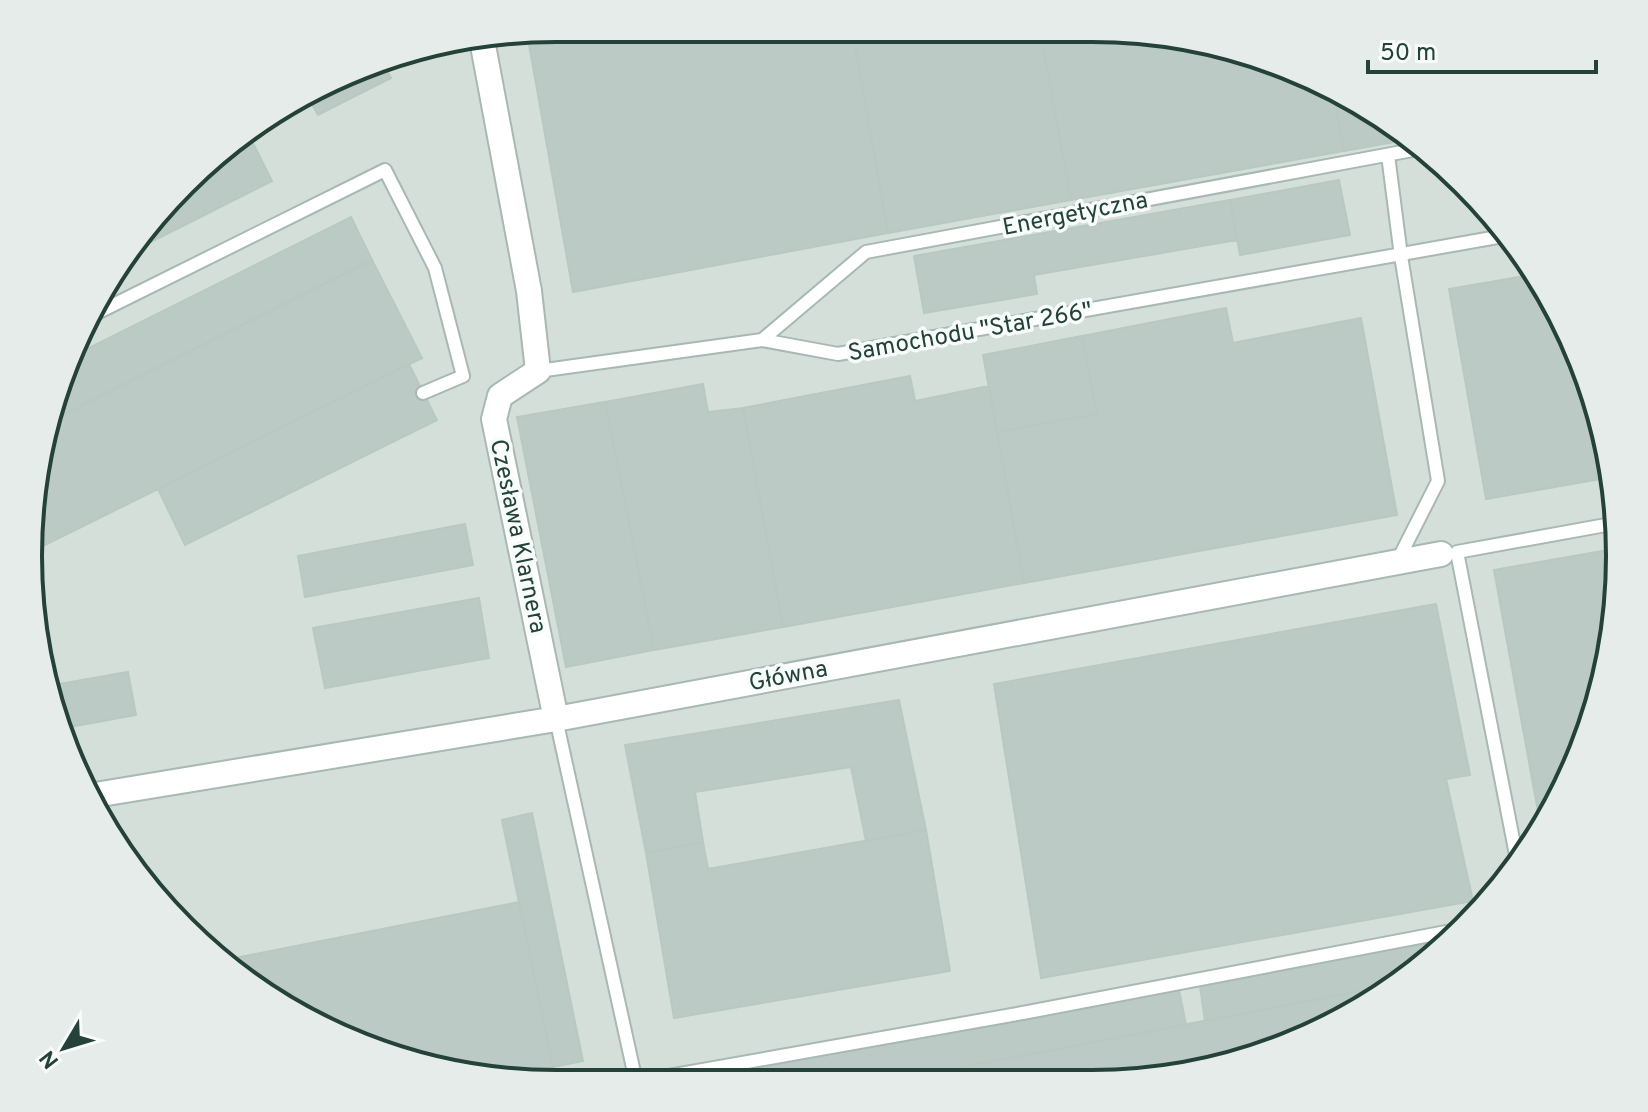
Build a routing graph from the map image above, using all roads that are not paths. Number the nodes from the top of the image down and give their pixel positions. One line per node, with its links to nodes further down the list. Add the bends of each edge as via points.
1 (483, 47): 8 (street, via 529,291)
2 (1408, 151): 3 (lane, Energetyczna)
3 (1388, 155): 5 (lane); 7 (lane, Energetyczna, via 866,252)
4 (1495, 238): 5 (lane, Samochodu "Star 266")
5 (1401, 256): 7 (lane, Samochodu "Star 266", via 838,354); 12 (lane, via 1438,481)
6 (106, 309): 9 (lane, via 385,170 435,268 463,376)
7 (762, 340): 8 (lane, Samochodu "Star 266")
8 (538, 371): 13 (street, Czesława Klarnera, via 500,396 494,419)
9 (423, 393)
10 (1605, 525): 11 (lane)
11 (1449, 553): 12 (street, Główna); 15 (lane)
12 (1398, 560): 13 (street, Główna)
13 (556, 719): 14 (street, Główna); 17 (lane, Czesława Klarnera)
14 (101, 794)
15 (1514, 849)
16 (1440, 933): 18 (lane)
17 (634, 1070)
18 (702, 1070)

